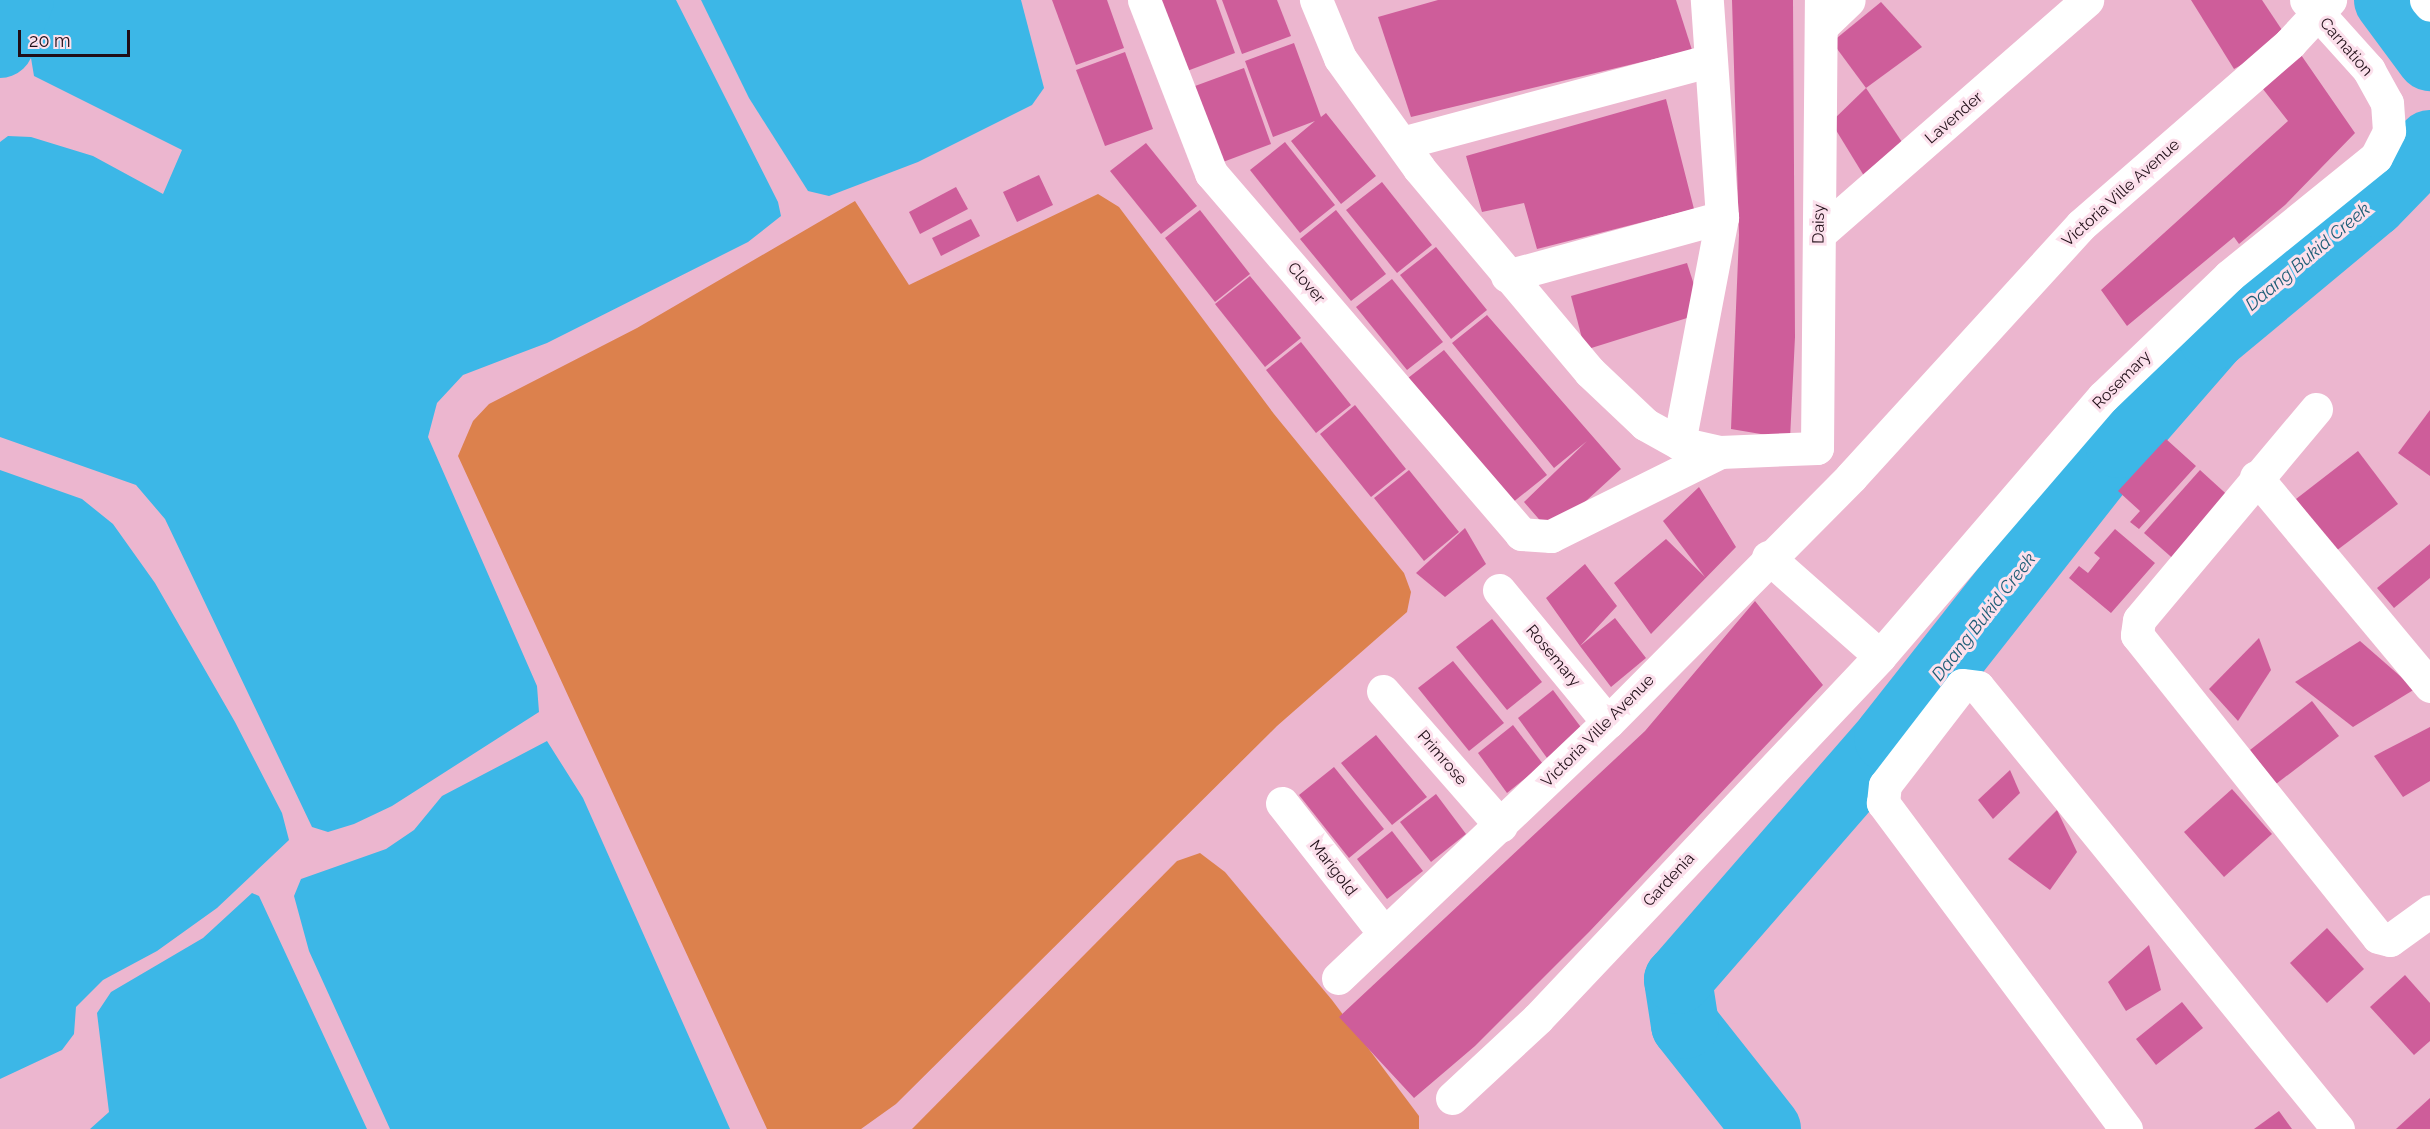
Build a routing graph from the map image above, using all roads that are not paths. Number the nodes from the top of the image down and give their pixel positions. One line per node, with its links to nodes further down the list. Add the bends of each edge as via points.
1 (1144, 0): 19 (street, Clover, via 1211,173 1521,534 1551,536)
2 (1707, 0): 10 (street)
3 (1849, 0): 9 (street)
4 (2087, 0): 14 (street, Lavender)
5 (2426, 0): 8 (street)
6 (1318, 1): 12 (street, via 1340,58)
7 (2320, 4): 11 (street, Carnation, via 2369,70 2387,103); 20 (street, Victoria Ville Avenue, via 2081,225)
8 (2430, 5)
9 (1821, 13): 14 (street, Daisy)
10 (1707, 61): 12 (street); 13 (street)
11 (2389, 131): 24 (street, Rosemary, via 2376,157 2229,276 2103,397)
12 (1402, 143): 15 (street)
13 (1722, 217): 15 (street); 17 (street)
14 (1819, 234): 18 (street, Daisy)
15 (1507, 276): 17 (street, via 1590,372 1645,424)
16 (2316, 409): 21 (street)
17 (1679, 443): 19 (street)
18 (1817, 448): 19 (street); 20 (street)
19 (1720, 452)
20 (1851, 477): 22 (street, Victoria Ville Avenue)
21 (2256, 477): 25 (street); 30 (street, via 2139,621 2137,635 2378,937 2390,940)
22 (1768, 557): 24 (street); 27 (street, Victoria Ville Avenue)
23 (1498, 590): 27 (street, Rosemary)
24 (1880, 656): 33 (street, Gardenia, via 1538,1018)
25 (2430, 686)
26 (1383, 691): 29 (street, Primrose)
27 (1608, 722): 29 (street, Victoria Ville Avenue)
28 (1282, 803): 31 (street, Marigold)
29 (1501, 826): 31 (street, Victoria Ville Avenue)
30 (2430, 911)
31 (1384, 933): 32 (street, Victoria Ville Avenue)
32 (1338, 978)
33 (1452, 1098)
34 (2126, 1129): 35 (street, via 1883,803 1885,785 1962,685 1978,687)
35 (2338, 1129)

